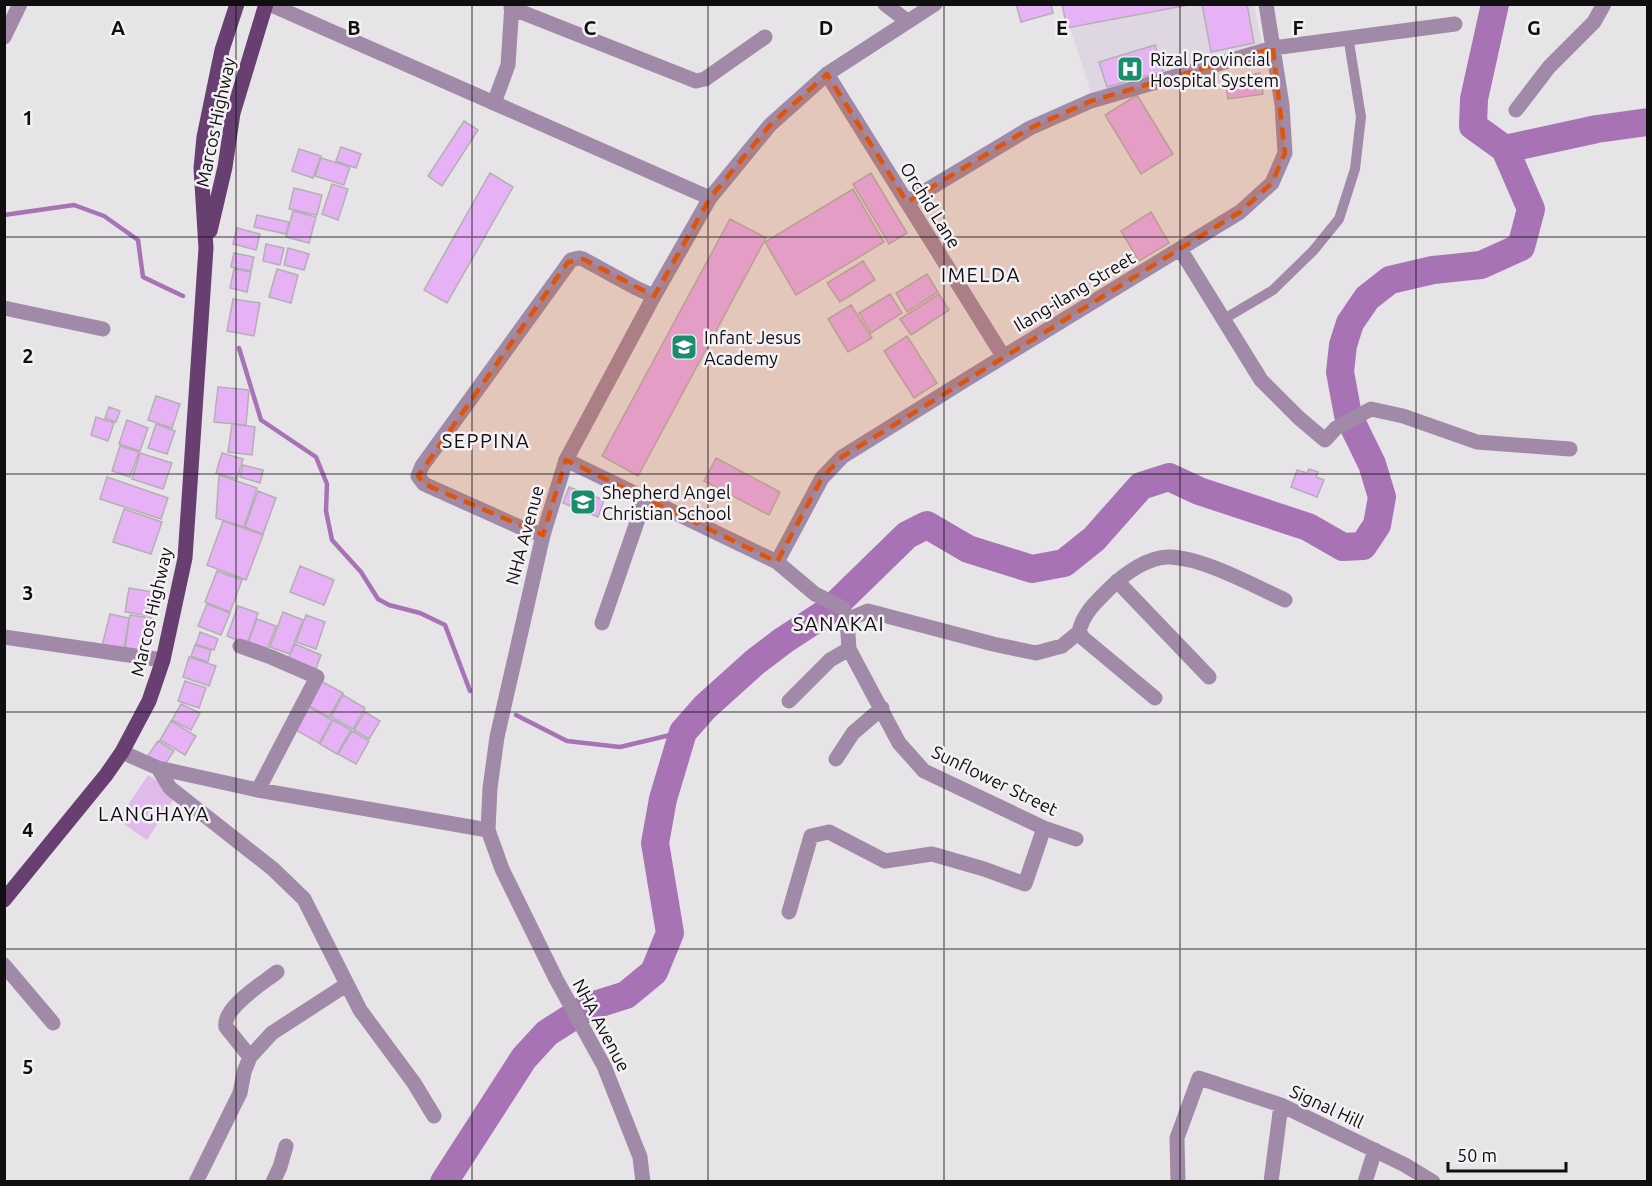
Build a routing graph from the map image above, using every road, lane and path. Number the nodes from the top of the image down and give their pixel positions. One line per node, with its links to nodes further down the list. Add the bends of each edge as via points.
1 (237, 4): 20 (main road, Marcos Highway, via 222,50 204,137 201,168)
2 (267, 4): 16 (street); 20 (main road, Marcos Highway, via 233,113)
3 (885, 4): 9 (street)
4 (935, 4): 9 (street, NHA Avenue)
5 (1266, 4): 14 (street, Ilang-ilang Street)
6 (1604, 4): 17 (street, via 1594,22 1549,67)
7 (18, 5): 12 (street)
8 (512, 6): 13 (street, via 696,81 705,79); 16 (street, via 508,65)
9 (907, 21): 15 (street, NHA Avenue)
10 (1455, 24): 11 (street)
11 (1348, 36): 14 (street); 24 (street, via 1361,117 1355,169 1339,219 1273,290)
12 (4, 37)
13 (765, 37)
14 (1273, 48): 19 (street, via 1091,101 1030,128); 21 (street, Ilang-ilang Street, via 1285,153 1272,183 1240,212)
15 (826, 74): 18 (street, NHA Avenue, via 770,125); 19 (street, Orchid Lane)
16 (494, 103): 18 (street)
17 (1516, 110)
18 (710, 198): 22 (street, NHA Avenue)
19 (907, 202): 26 (street, Orchid Lane)
20 (206, 248): 40 (main road, Marcos Highway, via 185,558)
21 (1180, 249): 24 (street); 26 (street, Ilang-ilang Street)
22 (654, 296): 28 (street, NHA Avenue); 30 (street, via 583,259 571,260 422,466 418,476 424,484)
23 (4, 309): 25 (street)
24 (1224, 320): 27 (street, via 1260,380 1325,440 1336,428 1371,409 1477,442)
25 (103, 329)
26 (1004, 356): 31 (street, Ilang-ilang Street, via 842,457 822,477)
27 (1570, 449)
28 (566, 460): 29 (street); 30 (street, NHA Avenue)
29 (645, 499): 31 (street); 35 (street)
30 (543, 535): 50 (street, NHA Avenue, via 497,737)
31 (777, 562): 34 (street)
32 (1117, 581): 33 (street, via 1146,563 1170,556 1201,563); 36 (street, via 1090,609); 41 (street)
33 (1285, 600)
34 (845, 614): 36 (street, via 868,611 1036,653 1062,646); 39 (street, Sunflower Street)
35 (602, 623)
36 (1079, 632): 42 (street)
37 (4, 637): 40 (street)
38 (240, 646): 48 (street, via 317,677)
39 (849, 649): 43 (street, via 830,660); 44 (street, Sunflower Street)
40 (163, 660): 45 (main road, Marcos Highway, via 149,701)
41 (1209, 677)
42 (1155, 698)
43 (789, 701)
44 (882, 708): 46 (street, via 853,733); 49 (street, Sunflower Street, via 899,743 924,771)
45 (122, 752): 47 (street); 52 (main road, Marcos Highway)
46 (836, 759)
47 (158, 768): 48 (street); 56 (street, via 170,788 273,869 304,899)
48 (258, 790): 50 (street)
49 (1044, 828): 51 (street, Sunflower Street); 53 (street, via 1025,884 933,855 885,861 829,832 811,836)
50 (488, 830): 65 (street, NHA Avenue, via 502,869 556,979 604,1066 640,1157)
51 (1076, 839)
52 (4, 900)
53 (789, 912)
54 (4, 965): 57 (street)
55 (278, 972): 58 (street, via 238,1002 225,1021)
56 (346, 985): 58 (street, via 272,1033); 60 (street)
57 (53, 1023)
58 (250, 1057): 63 (street, via 240,1093)
59 (1281, 1105): 62 (street, Signal Hill); 66 (street, Signal Hill, via 1199,1078 1177,1138); 67 (street)
60 (434, 1116)
61 (286, 1146): 64 (street)
62 (1375, 1150): 68 (street); 69 (street, Signal Hill)
63 (196, 1182)
64 (273, 1182)
65 (643, 1182)
66 (1178, 1182)
67 (1270, 1182)
68 (1365, 1182)
69 (1433, 1182)

